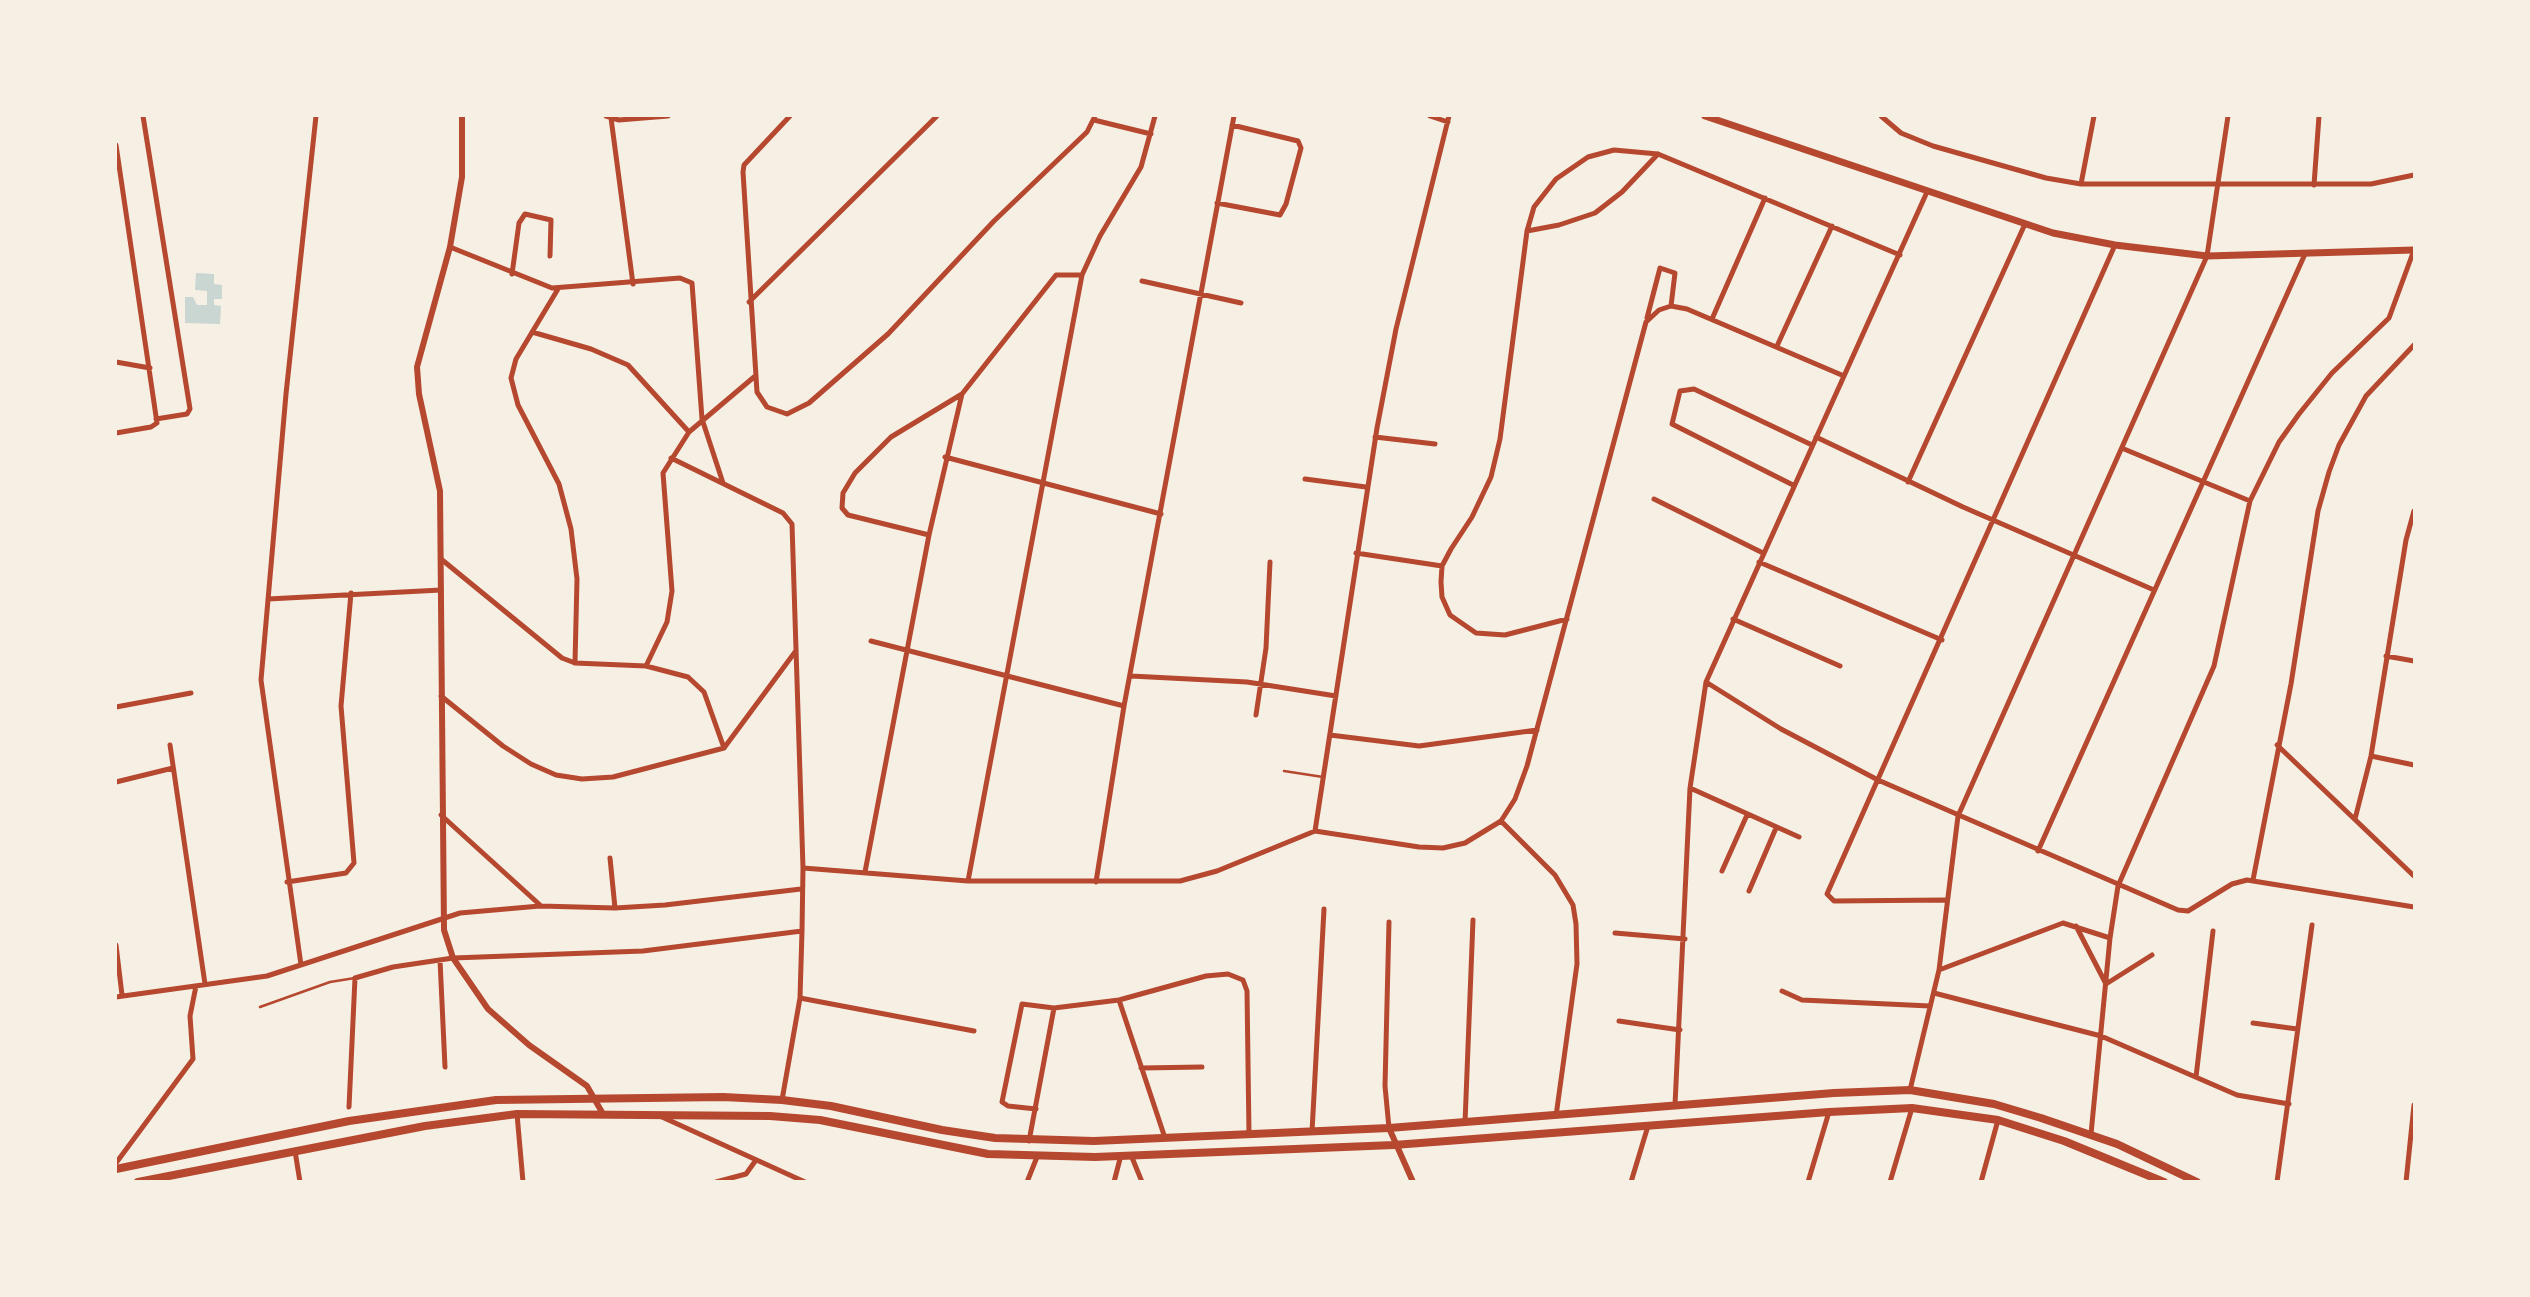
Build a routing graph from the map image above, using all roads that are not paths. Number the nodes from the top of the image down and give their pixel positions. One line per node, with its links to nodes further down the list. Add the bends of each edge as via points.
1 (143, 116): 58 (street, via 190,409 187,414)
2 (316, 116): 94 (street)
3 (462, 116): 33 (street, via 464,158)
4 (668, 116): 15 (street)
5 (790, 116): 45 (street, via 744,165)
6 (935, 116): 45 (street)
7 (1155, 116): 19 (street)
8 (1234, 116): 18 (street)
9 (1430, 116): 17 (street)
10 (1705, 116): 26 (main road)
11 (1881, 116): 23 (street, via 1901,133 1933,146)
12 (2094, 116): 23 (street)
13 (2228, 116): 24 (street)
14 (2319, 116): 25 (street)
15 (608, 117): 42 (street)
16 (1094, 118): 19 (street); 56 (street, via 1087,132 994,221 895,327 809,403 798,411 777,412 760,399)
17 (1449, 119): 62 (street, via 1396,329)
18 (1233, 125): 28 (street); 28 (street, via 1298,141 1301,148 1280,215)
19 (1151, 134): 40 (street, via 1141,167)
20 (116, 145): 54 (street)
21 (1658, 154): 27 (street); 31 (street, via 1595,213); 31 (street, via 1614,150 1588,157 1556,179 1534,207)
22 (2414, 175): 25 (street, via 2371,184)
23 (2081, 184): 24 (street)
24 (2216, 184): 25 (street); 38 (street)
25 (2314, 185)
26 (1927, 192): 29 (main road); 36 (street)
27 (1765, 198): 30 (street); 48 (street)
28 (1217, 203): 44 (street)
29 (2025, 224): 32 (main road); 70 (street)
30 (1832, 226): 36 (street); 52 (street)
31 (1527, 231): 90 (street, via 1497,457 1482,500)
32 (2115, 245): 38 (main road); 80 (street)
33 (450, 247): 39 (street); 87 (street, via 417,367 440,491)
34 (2414, 250): 35 (main road); 77 (street, via 2389,318 2332,373 2299,414 2278,442)
35 (2305, 254): 38 (main road); 71 (street)
36 (1900, 255): 55 (street)
37 (550, 256): 39 (street, via 551,220 525,214 519,223)
38 (2207, 256): 66 (street)
39 (512, 274): 43 (street)
40 (1082, 275): 57 (street, via 1056,275); 73 (street)
41 (1142, 281): 44 (street)
42 (634, 284): 43 (street); 59 (street, via 680,278 694,287)
43 (558, 289): 50 (street)
44 (1200, 292): 46 (street); 79 (street)
45 (749, 302): 56 (street)
46 (1241, 303)
47 (1671, 306): 48 (street); 49 (street, via 1652,314); 49 (street, via 1675,273 1660,268)
48 (1712, 319): 52 (street)
49 (1646, 322): 95 (street)
50 (531, 332): 60 (street, via 628,365); 103 (street, via 511,377 518,405 559,484 571,529 577,579)
51 (2414, 345): 119 (street, via 2366,396 2329,472 2318,511)
52 (1777, 346): 55 (street)
53 (116, 362): 54 (street)
54 (150, 368): 58 (street)
55 (1844, 376): 63 (street)
56 (754, 377): 59 (street)
57 (962, 394): 67 (street); 81 (street, via 891,437 855,473 843,493 842,508 848,515)
58 (156, 419): 61 (street, via 155,426)
59 (702, 419): 60 (street); 72 (street)
60 (689, 432): 68 (street)
61 (116, 433)
62 (1375, 437): 64 (street); 75 (street)
63 (1816, 437): 65 (street); 70 (street)
64 (1434, 444)
65 (1812, 445): 74 (street); 74 (street, via 1694,389 1680,391 1672,424)
66 (2124, 449): 71 (street); 86 (street)
67 (946, 457): 73 (street); 81 (street)
68 (671, 458): 72 (street); 104 (street, via 661,481 673,574 671,607)
69 (1305, 478): 75 (street)
70 (1908, 482): 80 (street)
71 (2202, 482): 77 (street); 92 (street)
72 (723, 483): 100 (street, via 783,513 792,524)
73 (1042, 483): 79 (street); 106 (street)
74 (1793, 485): 85 (street)
75 (1366, 487): 84 (street)
76 (1654, 499): 85 (street)
77 (2250, 501): 147 (street, via 2214,666)
78 (2414, 511): 82 (street)
79 (1161, 514): 107 (street)
80 (1994, 519): 86 (street); 98 (street)
81 (929, 535): 99 (street)
82 (2406, 540): 83 (street); 101 (street)
83 (2414, 541)
84 (1356, 553): 90 (street); 112 (street)
85 (1763, 553): 89 (street)
86 (2074, 553): 92 (street); 131 (street)
87 (441, 559): 91 (street); 103 (street, via 548,648)
88 (1270, 562): 109 (street)
89 (1759, 562): 96 (street); 98 (street)
90 (1443, 566): 95 (street, via 1442,597 1450,615 1476,633 1505,635)
91 (441, 590): 93 (street); 111 (street)
92 (2154, 590): 137 (street)
93 (351, 593): 94 (street); 145 (street, via 341,706 354,863 346,873)
94 (268, 599): 145 (street, via 262,702)
95 (1567, 619): 116 (street)
96 (1733, 619): 105 (street); 108 (street)
97 (871, 640): 99 (street)
98 (1942, 640): 126 (street)
99 (908, 651): 106 (street); 141 (street)
100 (795, 652): 120 (street); 139 (street)
101 (2386, 656): 102 (street); 121 (street)
102 (2414, 661)
103 (575, 663): 104 (street)
104 (646, 666): 120 (street, via 674,671 698,684)
105 (1840, 666)
106 (1006, 676): 113 (street); 144 (street)
107 (1131, 677): 109 (street); 113 (street)
108 (1706, 682): 126 (street); 128 (street)
109 (1261, 684): 112 (street); 115 (street)
110 (191, 694): 114 (street)
111 (440, 696): 120 (street, via 503,746 556,775 614,777); 129 (street)
112 (1336, 696): 117 (street)
113 (1124, 706): 146 (street)
114 (116, 707)
115 (1256, 715)
116 (1537, 730): 117 (street, via 1419,746); 133 (street, via 1515,799)
117 (1330, 735): 125 (street)
118 (170, 745): 123 (street)
119 (2277, 745): 132 (street); 143 (street)
120 (724, 748)
121 (2371, 755): 122 (street); 132 (street)
122 (2414, 765)
123 (173, 768): 127 (street); 172 (street)
124 (1284, 771): 125 (lane)
125 (1323, 777): 135 (street)
126 (1878, 780): 131 (street); 150 (street, via 1827,898)
127 (116, 782)
128 (1690, 788): 130 (street); 164 (street)
129 (442, 815): 151 (street); 155 (street)
130 (1747, 815): 134 (street); 140 (street)
131 (1958, 816): 137 (street); 150 (street)
132 (2355, 819): 142 (street)
133 (1501, 821): 135 (street, via 1465,843 1443,848); 206 (street, via 1555,875 1566,891 1576,924 1577,964)
134 (1776, 828): 136 (street); 149 (street)
135 (1315, 831): 146 (street, via 1198,878)
136 (1799, 837)
137 (2038, 851): 147 (street)
138 (610, 858): 153 (street)
139 (803, 868): 141 (street); 148 (street)
140 (1722, 871)
141 (864, 872): 144 (street)
142 (2414, 876)
143 (2253, 880): 147 (street, via 2232,884 2186,911); 152 (street)
144 (968, 881): 146 (street)
145 (287, 882): 169 (street)
146 (1096, 882)
147 (2118, 886): 163 (street)
148 (801, 889): 153 (street); 160 (street)
149 (1749, 891)
150 (1945, 900): 170 (street)
151 (540, 905): 153 (street); 155 (street)
152 (2414, 907)
153 (615, 908)
154 (1324, 909): 211 (street)
155 (444, 917): 167 (street); 169 (street)
156 (1473, 920): 208 (street)
157 (1389, 922): 210 (street, via 1385,1086)
158 (2312, 925): 185 (street)
159 (2076, 926): 163 (street); 170 (street, via 2058,924); 173 (street)
160 (802, 931): 167 (street, via 643,951); 178 (street)
161 (2213, 931): 192 (street)
162 (1615, 933): 164 (street)
163 (2110, 937): 173 (street)
164 (1685, 939): 186 (street)
165 (116, 945): 177 (street)
166 (2152, 955): 173 (street)
167 (453, 958): 168 (street); 194 (street, via 507,1028 572,1073)
168 (440, 960): 171 (street); 189 (street)
169 (301, 965): 172 (street, via 267,976)
170 (1939, 970): 176 (street)
171 (355, 978): 181 (lane, via 330,982); 199 (street)
172 (205, 984): 174 (street)
173 (2105, 984): 188 (street)
174 (196, 986): 177 (street); 222 (street, via 190,1011 193,1059)
175 (1782, 991): 180 (street, via 1802,1000)
176 (1934, 993): 180 (street); 188 (street)
177 (119, 996)
178 (800, 998): 187 (street); 195 (street)
179 (1119, 1000): 182 (street); 191 (street); 212 (street, via 1219,973 1242,980 1248,1006)
180 (1930, 1006): 193 (street)
181 (261, 1007)
182 (1054, 1008): 201 (street); 201 (street, via 1021,1006 1002,1098 1008,1106)
183 (1619, 1021): 186 (street)
184 (2253, 1023): 185 (street)
185 (2297, 1029): 196 (street)
186 (1680, 1030): 197 (street)
187 (974, 1031)
188 (2101, 1036): 192 (street); 213 (street)
189 (445, 1067)
190 (1202, 1067): 191 (street)
191 (1141, 1068): 214 (street)
192 (2196, 1077): 196 (street, via 2237,1096)
193 (1910, 1090): 197 (main road); 213 (main road, via 1994,1104)
194 (596, 1099): 195 (main road); 205 (street); 223 (main road, via 496,1100 442,1106)
195 (782, 1100): 215 (main road)
196 (2289, 1104): 243 (street)
197 (1675, 1105): 206 (main road)
198 (2414, 1105): 225 (street)
199 (349, 1107)
200 (1912, 1108): 202 (main road); 207 (main road); 239 (street)
201 (1036, 1109): 215 (street)
202 (1829, 1112): 209 (main road); 238 (street)
203 (653, 1113): 205 (main road); 220 (main road, via 820,1120 950,1147); 221 (street)
204 (517, 1114): 205 (main road); 217 (main road); 230 (street)
205 (603, 1114)
206 (1556, 1116): 208 (main road)
207 (1998, 1120): 240 (street); 241 (main road)
208 (1465, 1123): 210 (main road)
209 (1648, 1126): 216 (main road); 237 (street)
210 (1389, 1128): 211 (main road); 216 (street)
211 (1312, 1132): 212 (main road)
212 (1249, 1134): 214 (main road)
213 (2091, 1134): 242 (main road)
214 (1165, 1138): 215 (main road)
215 (1029, 1141)
216 (1394, 1145): 219 (main road); 236 (street)
217 (295, 1150): 224 (main road); 229 (street)
218 (1121, 1155): 219 (main road); 220 (main road); 234 (street)
219 (1131, 1155): 235 (street)
220 (1037, 1157): 233 (street)
221 (756, 1160): 231 (street, via 746,1174); 232 (street)
222 (116, 1163)
223 (116, 1169)
224 (189, 1171): 227 (main road); 228 (street)
225 (2407, 1173): 226 (street); 244 (street)
226 (2414, 1174)
227 (138, 1181)
228 (191, 1181)
229 (300, 1181)
230 (523, 1181)
231 (716, 1181)
232 (805, 1181)
233 (1027, 1181)
234 (1114, 1181)
235 (1142, 1181)
236 (1413, 1181)
237 (1631, 1181)
238 (1808, 1181)
239 (1890, 1181)
240 (1981, 1181)
241 (2161, 1181)
242 (2197, 1181)
243 (2277, 1181)
244 (2406, 1181)

